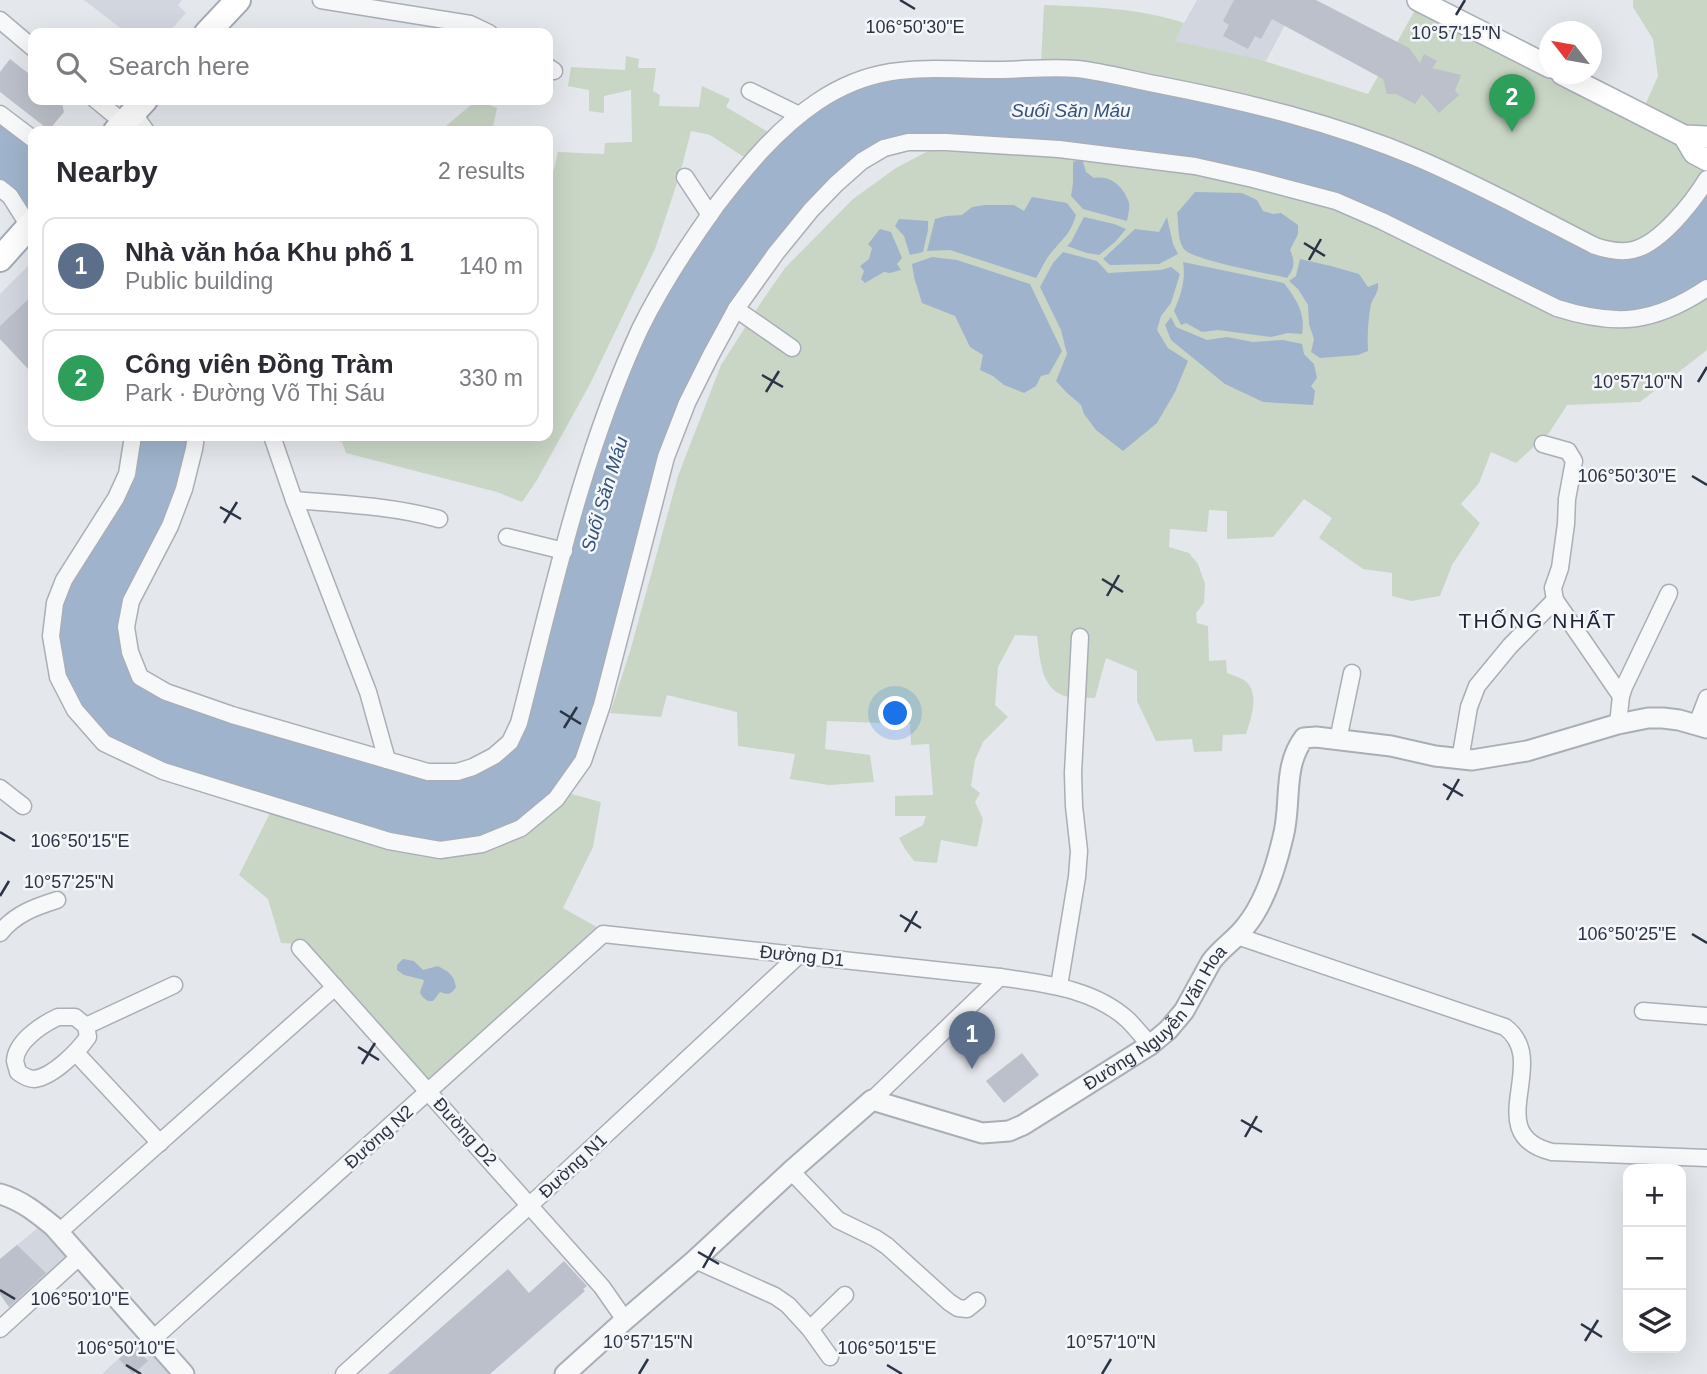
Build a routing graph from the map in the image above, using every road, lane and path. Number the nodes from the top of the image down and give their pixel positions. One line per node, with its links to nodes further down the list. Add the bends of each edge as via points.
1 (238, 0): 5 (main road)
2 (321, 0): 6 (street)
3 (1418, 0): 8 (main road)
4 (0, 20): 7 (street)
5 (212, 28)
6 (478, 28)
7 (28, 44)
8 (1539, 62)
9 (1582, 84): 16 (main road)
10 (750, 91): 13 (street)
11 (105, 105): 14 (street)
12 (0, 114): 15 (street)
13 (799, 115): 20 (street, via 866,77 895,71 1074,69 1307,118 1413,156 1595,246 1620,251 1631,251 1658,236 1679,217); 22 (street, via 764,147)
14 (133, 120)
15 (28, 135)
16 (1684, 135): 17 (main road); 18 (main road, via 1694,153)
17 (1707, 137)
18 (1707, 160)
19 (685, 177): 22 (street)
20 (1707, 179)
21 (0, 188): 23 (street)
22 (710, 215): 36 (street, via 662,288 636,339 610,399)
23 (28, 221)
24 (28, 230): 25 (main road)
25 (0, 259)
26 (1707, 288): 27 (street, via 1639,318 1581,316 1382,221 1312,194 1195,166 1059,149 908,142 884,148 836,184 776,253)
27 (736, 309): 28 (street); 29 (street, via 710,355 666,457 602,705 583,761 539,814 521,828 482,844 440,850 389,842 163,771 104,743 75,710 58,677 51,636 55,603 64,580 116,498 127,474)
28 (792, 348)
29 (132, 441)
30 (195, 441): 46 (street, via 170,526 131,601 126,627 140,677 166,692 232,715)
31 (274, 441): 33 (street)
32 (1543, 444): 38 (street, via 1568,452 1574,461 1560,568 1553,588)
33 (294, 500): 34 (street, via 393,508); 46 (street, via 368,692)
34 (439, 519)
35 (507, 537): 36 (street)
36 (564, 551): 46 (street, via 510,743 494,756 457,772 428,772)
37 (1669, 593): 41 (street)
38 (1555, 600): 41 (street); 47 (street, via 1477,686)
39 (1080, 637): 58 (street, via 1073,773 1079,850)
40 (1352, 673): 45 (street)
41 (1621, 696): 43 (street)
42 (1707, 698): 44 (street)
43 (1618, 724): 44 (street, Đường Nguyễn Văn Hoa, via 1663,718); 47 (street, Đường Nguyễn Văn Hoa, via 1527,751)
44 (1702, 726)
45 (1338, 740): 47 (street, Đường Nguyễn Văn Hoa); 53 (street, Đường Nguyễn Văn Hoa, via 1304,738 1296,748 1276,860 1254,915)
46 (387, 760)
47 (1460, 760)
48 (0, 788): 49 (street)
49 (23, 806)
50 (57, 900): 51 (street, via 30,908)
51 (0, 933)
52 (603, 934): 55 (street, Đường D1); 65 (street, Đường N2)
53 (1237, 936): 63 (street, Đường Nguyễn Văn Hoa, via 1211,962 1184,1011); 68 (street, via 1505,1027 1522,1053 1518,1127 1534,1146 1552,1152)
54 (300, 948): 59 (street, Đường D2)
55 (799, 955): 56 (street, Đường D1); 71 (street, Đường N1)
56 (1000, 977): 58 (street, Đường D1); 66 (street)
57 (174, 985): 62 (street)
58 (1059, 986): 63 (street, Đường D1, via 1112,1008)
59 (335, 987): 65 (street, Đường D2); 67 (street)
60 (1643, 1011): 61 (street)
61 (1707, 1016)
62 (86, 1026): 64 (street, via 88,1037); 64 (street, via 75,1017 58,1017 41,1025 15,1061 18,1072 33,1079)
63 (1150, 1045): 66 (street, Đường Nguyễn Văn Hoa, via 1009,1131 982,1133)
64 (76, 1053): 67 (street)
65 (429, 1093): 71 (street, Đường D2); 80 (street, Đường N2)
66 (872, 1100): 69 (street)
67 (160, 1143): 72 (street)
68 (1707, 1158)
69 (790, 1171): 74 (street); 76 (street, via 838,1220 887,1246 949,1302 967,1309)
70 (0, 1194): 72 (street, via 30,1208)
71 (530, 1205): 77 (street, Đường D2, via 603,1287); 83 (street, Đường N1)
72 (59, 1232): 73 (street)
73 (80, 1256): 78 (street); 80 (street)
74 (695, 1260): 77 (street); 79 (street, via 775,1296)
75 (845, 1295): 79 (street)
76 (977, 1301)
77 (625, 1320): 84 (street)
78 (0, 1329)
79 (810, 1329): 81 (street)
80 (153, 1339): 82 (street)
81 (830, 1357)
82 (184, 1374)
83 (344, 1374)
84 (565, 1374)

